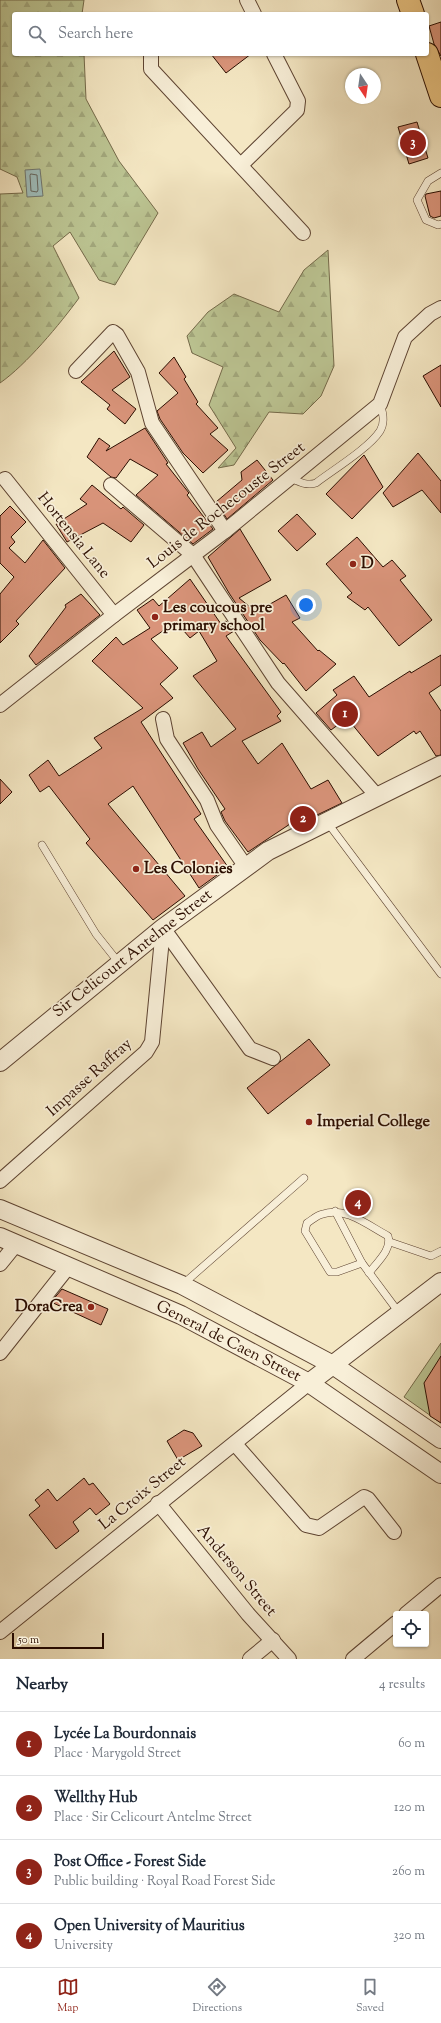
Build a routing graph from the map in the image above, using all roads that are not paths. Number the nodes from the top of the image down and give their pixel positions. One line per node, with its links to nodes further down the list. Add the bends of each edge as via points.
1 (247, 0): 3 (street)
2 (408, 0): 4 (main road)
3 (253, 12)
4 (412, 12)
5 (151, 56): 9 (street, via 150,69)
6 (275, 56): 9 (street, via 298,101 297,110)
7 (428, 56): 8 (main road)
8 (441, 96)
9 (241, 165): 12 (street)
10 (441, 173): 11 (lane, via 428,181 417,200 426,220)
11 (441, 224)
12 (303, 233)
13 (441, 308): 15 (street, via 430,314 405,337)
14 (76, 371): 19 (street, via 112,332 117,335 138,372 152,423)
15 (380, 404): 16 (street, Louis de Rochecouste Street); 16 (lane, via 383,416 380,430 370,442 316,483 301,483)
16 (290, 478): 19 (street, Louis de Rochecouste Street)
17 (5, 479): 21 (street, Hortensia Lane)
18 (111, 485): 20 (street)
19 (225, 531): 20 (street, Louis de Rochecouste Street)
20 (193, 555): 21 (street, Louis de Rochecouste Street); 25 (street, via 278,683)
21 (114, 615): 22 (street, Louis de Rochecouste Street)
22 (0, 705)
23 (163, 719): 28 (street, via 167,739 207,800 217,825)
24 (441, 764): 25 (street, Sir Celicourt Antelme Street)
25 (377, 796): 26 (street, Sir Celicourt Antelme Street)
26 (327, 822): 28 (street, Sir Celicourt Antelme Street, via 268,851); 31 (lane)
27 (42, 845): 30 (lane, via 96,934)
28 (246, 867): 29 (street, Sir Celicourt Antelme Street)
29 (163, 928): 30 (street, Sir Celicourt Antelme Street); 32 (street, via 250,1048); 35 (street, Impasse Raffray, via 152,1042 146,1052)
30 (120, 963): 33 (street, Sir Celicourt Antelme Street)
31 (441, 974)
32 (273, 1058)
33 (0, 1062)
34 (304, 1178): 47 (lane)
35 (0, 1181)
36 (0, 1209): 47 (street, General de Caen Street)
37 (335, 1211): 39 (lane, via 344,1213 388,1236); 42 (lane); 42 (lane, via 322,1214 307,1223 305,1232 330,1272)
38 (0, 1237): 40 (street, General de Caen Street)
39 (390, 1242): 41 (lane, via 431,1256); 45 (lane)
40 (17, 1243): 43 (street); 44 (street, General de Caen Street)
41 (441, 1250)
42 (362, 1263): 45 (lane)
43 (0, 1264)
44 (69, 1266): 49 (street); 51 (street, General de Caen Street, via 181,1315)
45 (369, 1273): 48 (lane)
46 (441, 1282): 48 (street)
47 (182, 1285): 50 (street, General de Caen Street)
48 (400, 1314): 50 (street)
49 (0, 1353)
50 (333, 1366): 51 (street); 52 (street, General de Caen Street)
51 (309, 1383): 53 (street, La Croix Street); 54 (street, General de Caen Street)
52 (441, 1439)
53 (235, 1444): 55 (street, La Croix Street); 56 (street, via 306,1524 319,1528 364,1497)
54 (441, 1474)
55 (158, 1503): 60 (street, La Croix Street); 61 (street, Anderson Street, via 248,1614)
56 (394, 1532)
57 (441, 1585): 58 (street)
58 (410, 1611)
59 (393, 1626): 64 (street)
60 (0, 1632)
61 (273, 1640): 62 (street); 63 (street, Anderson Street)
62 (250, 1659)
63 (289, 1659)
64 (353, 1659)

